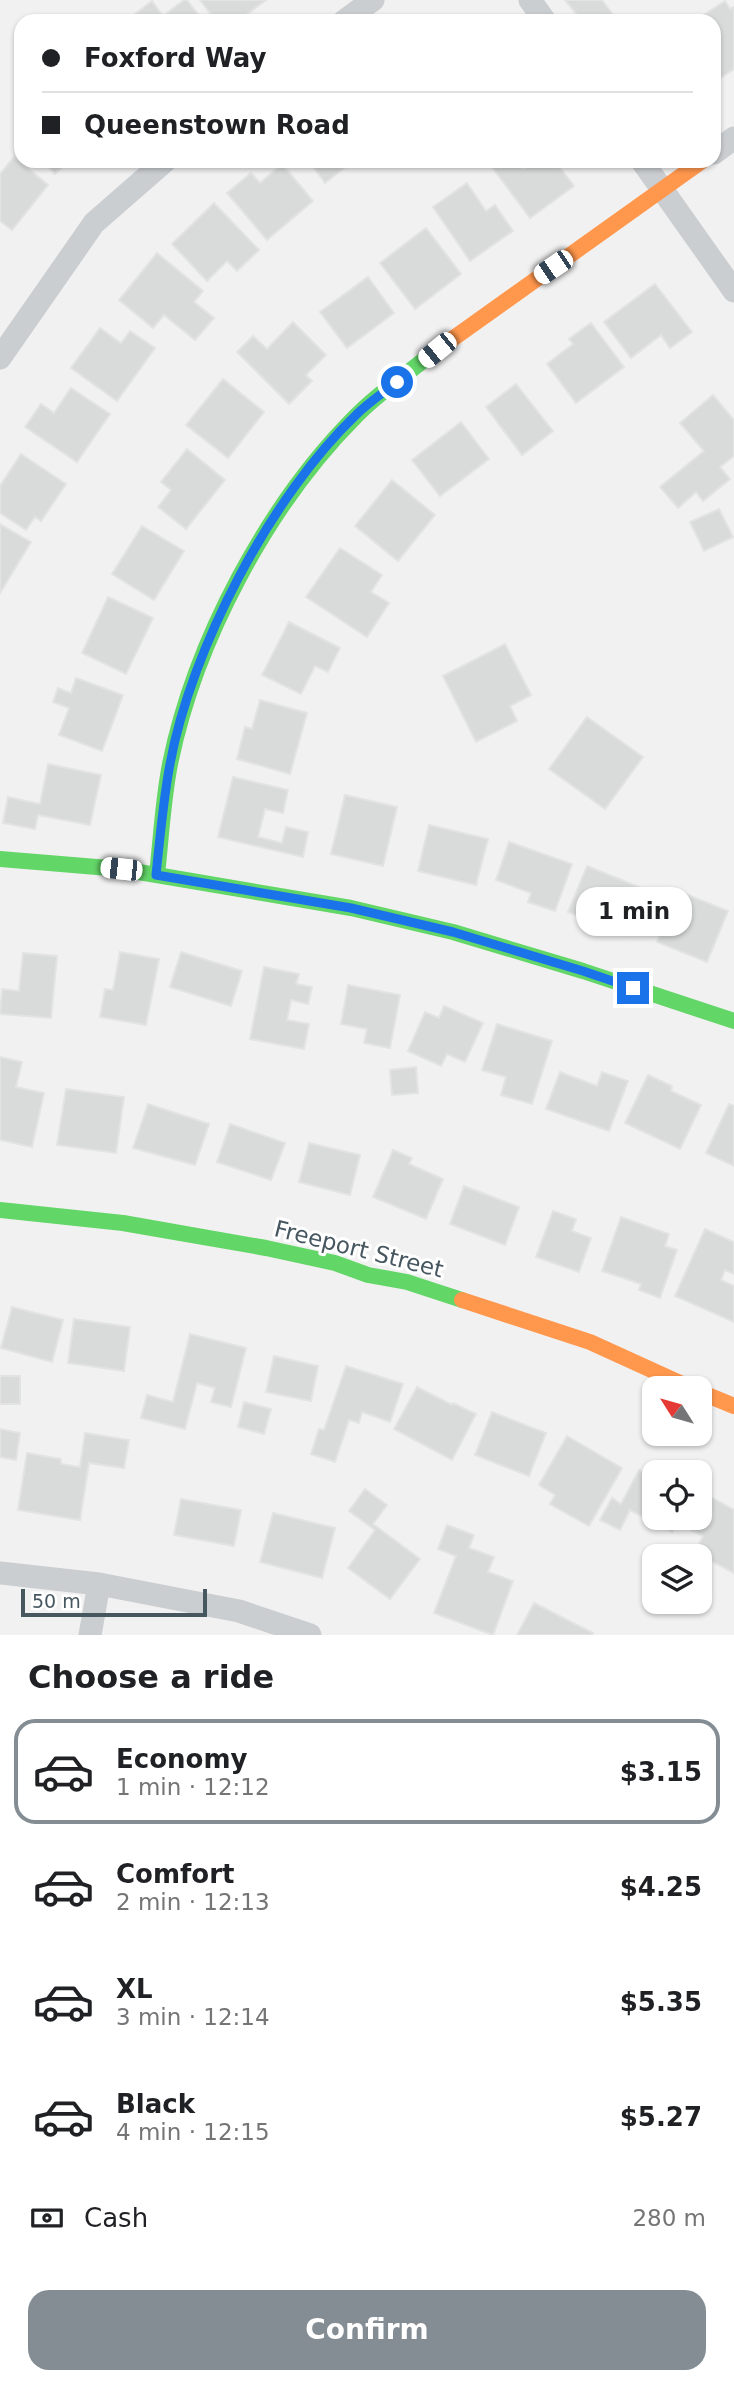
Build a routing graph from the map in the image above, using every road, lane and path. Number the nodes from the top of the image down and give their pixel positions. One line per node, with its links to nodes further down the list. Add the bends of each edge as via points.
1 (373, 0): 2 (street)
2 (354, 14)
3 (157, 168): 8 (street, via 94,223)
4 (647, 168): 6 (street)
5 (692, 168): 6 (street)
6 (662, 190): 7 (street); 10 (street, via 437,350 357,414 313,463 275,516 225,605 197,668 170,764)
7 (734, 291)
8 (0, 358)
9 (0, 859): 10 (street)
10 (156, 875): 11 (street, via 351,908 453,932)
11 (734, 1021)
12 (0, 1210): 13 (street, Freeport Street, via 123,1223 335,1263 554,1329)
13 (665, 1376)
14 (712, 1397): 15 (street)
15 (734, 1406)
16 (0, 1573): 17 (street)
17 (99, 1584): 18 (street); 19 (street, via 239,1611)
18 (90, 1635)
19 (310, 1635)

